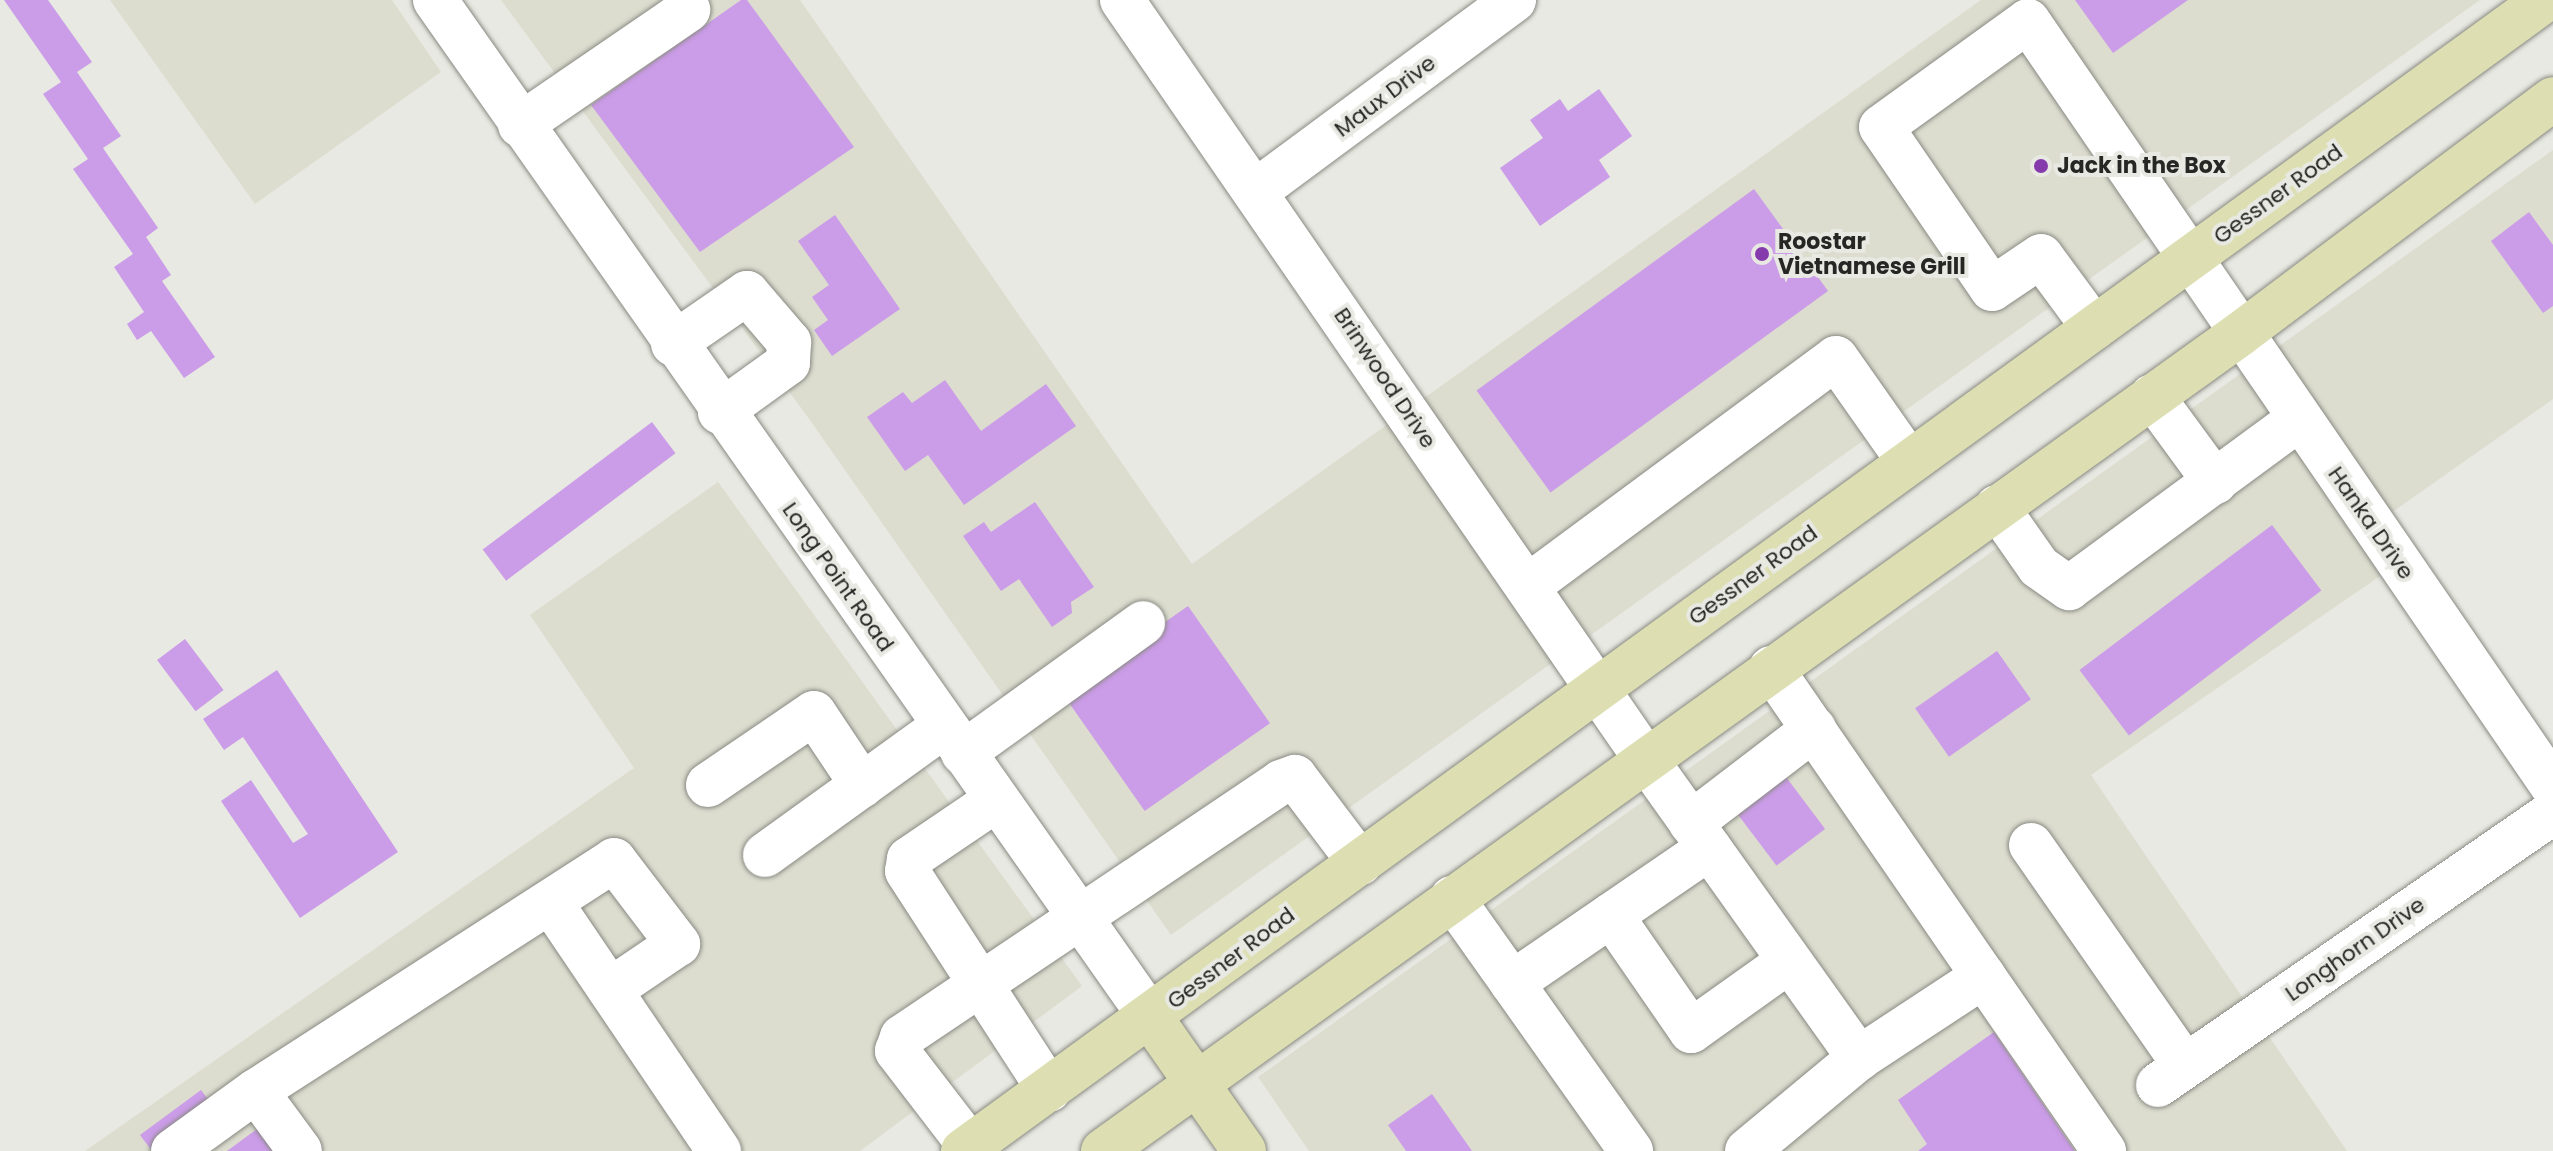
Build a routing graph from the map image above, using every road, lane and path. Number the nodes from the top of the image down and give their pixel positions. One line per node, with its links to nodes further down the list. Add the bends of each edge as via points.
1 (1122, 0): 8 (street, Brinwood Drive)
2 (1514, 0): 8 (street, Maux Drive)
3 (2545, 0): 9 (main road, Gessner Road)
4 (448, 5): 7 (street, Long Point Road)
5 (688, 10): 7 (street)
6 (2553, 99): 11 (main road)
7 (520, 125): 12 (street, Long Point Road)
8 (1256, 191): 19 (street, Brinwood Drive)
9 (2188, 259): 10 (main road, Gessner Road); 10 (street, Hanka Drive, via 2028,21 1881,127 1992,289 2041,256); 11 (street, Hanka Drive)
10 (2094, 328): 16 (main road, Gessner Road)
11 (2240, 334): 13 (main road); 15 (street, Hanka Drive)
12 (673, 344): 14 (street, Long Point Road); 14 (street, via 747,293 789,342 788,363)
13 (2152, 396): 17 (street); 18 (main road)
14 (720, 412): 24 (street, Long Point Road)
15 (2299, 419): 17 (street); 28 (street, Hanka Drive)
16 (1909, 462): 19 (street, via 1836,358); 22 (main road, Gessner Road)
17 (2215, 482): 18 (street, via 2069,588 2039,567)
18 (1997, 507): 21 (main road)
19 (1528, 586): 22 (street, Brinwood Drive)
20 (1143, 623): 24 (street)
21 (1771, 668): 23 (street); 25 (main road)
22 (1597, 688): 25 (street, Brinwood Drive); 34 (main road, Gessner Road)
23 (1814, 729): 31 (street); 40 (street)
24 (954, 739): 27 (street); 29 (street, Long Point Road)
25 (1645, 758): 31 (street, Brinwood Drive); 35 (main road)
26 (708, 785): 27 (street, via 814,713)
27 (862, 785): 33 (street)
28 (2553, 787)
29 (996, 800): 37 (street, Long Point Road); 41 (street, via 909,859 907,871)
30 (2553, 812): 32 (street, Longhorn Drive, via 2171,1076)
31 (1700, 835): 38 (street); 39 (street, Brinwood Drive)
32 (2031, 845)
33 (765, 855)
34 (1360, 863): 37 (street, via 1295,777); 44 (main road, Gessner Road)
35 (1452, 898): 42 (street); 46 (main road)
36 (551, 903): 43 (street); 43 (street, via 614,860 678,944); 48 (street)
37 (1078, 915): 41 (street); 44 (street, Long Point Road)
38 (1611, 915): 39 (street, via 1691,1031); 42 (street)
39 (1789, 961): 45 (street, Brinwood Drive)
40 (1984, 976): 45 (street); 57 (street)
41 (980, 983): 47 (street); 49 (street, via 902,1037 897,1051)
42 (1512, 983): 55 (street)
43 (610, 990): 52 (street)
44 (1151, 1018): 46 (main road, Long Point Road); 47 (main road, Gessner Road)
45 (1859, 1058): 56 (street)
46 (1198, 1083): 53 (main road); 54 (main road, Long Point Road)
47 (1049, 1090): 49 (main road, Gessner Road)
48 (256, 1091): 50 (street); 51 (street)
49 (966, 1148)
50 (173, 1151)
51 (300, 1151)
52 (719, 1151)
53 (1103, 1151)
54 (1244, 1151)
55 (1631, 1151)
56 (1747, 1151)
57 (2104, 1151)

